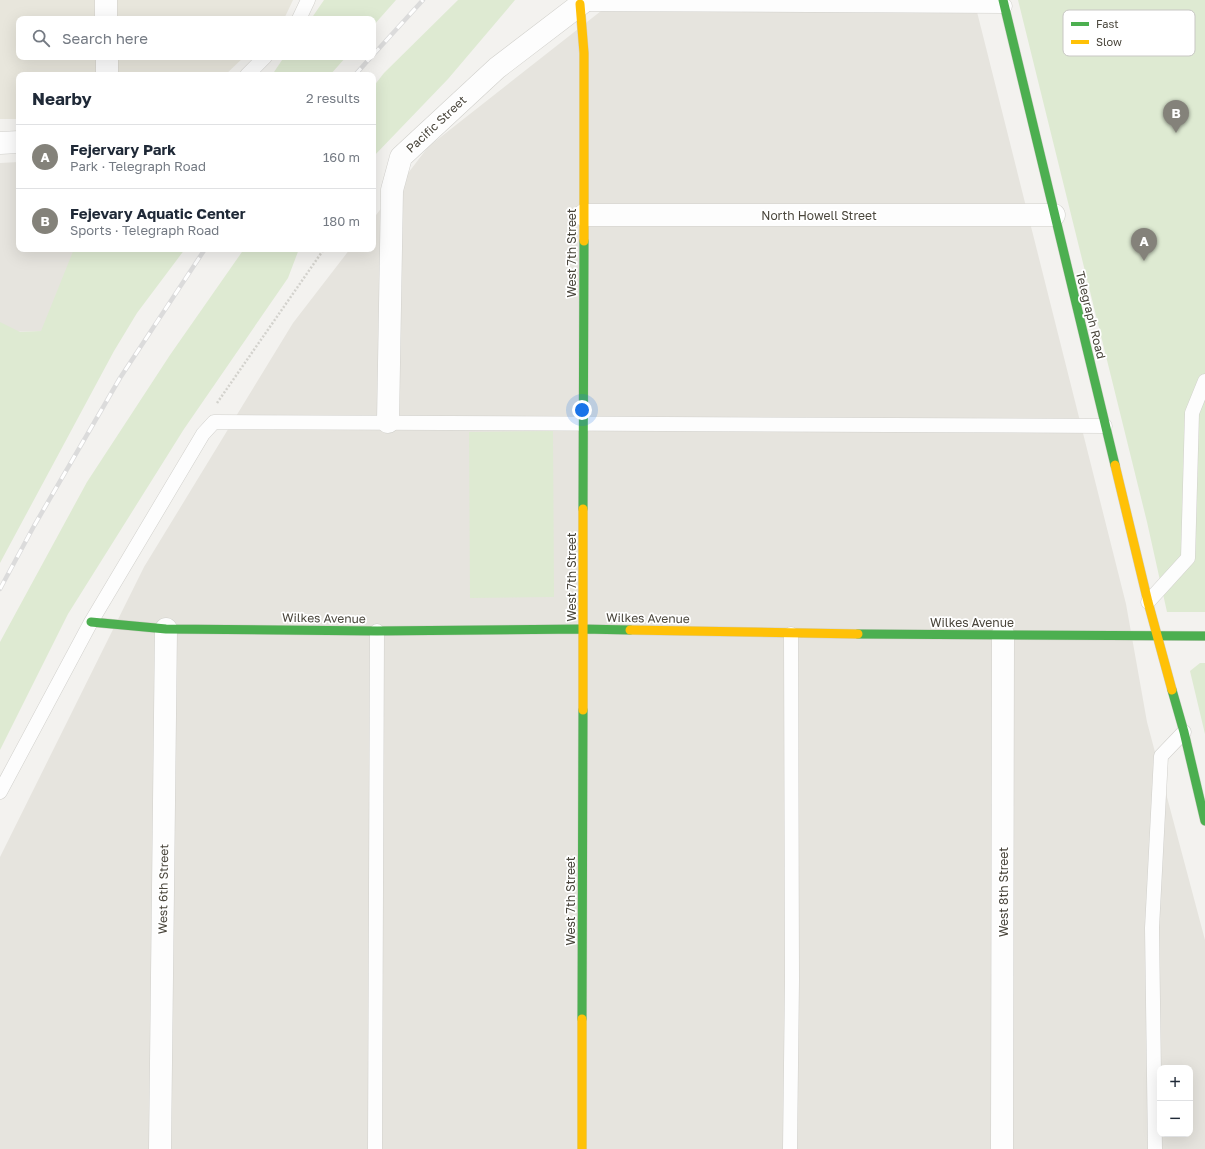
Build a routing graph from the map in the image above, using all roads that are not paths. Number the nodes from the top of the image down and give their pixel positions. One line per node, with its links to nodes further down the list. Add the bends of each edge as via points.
1 (106, 0): 5 (street)
2 (308, 0): 6 (lane)
3 (583, 2): 4 (lane); 13 (street, West 7th Street); 16 (street, Pacific Street, via 497,68 401,157 392,190)
4 (1004, 3): 14 (street, Telegraph Road)
5 (106, 16)
6 (300, 16)
7 (107, 60): 9 (street)
8 (262, 60): 10 (lane)
9 (107, 72)
10 (251, 72)
11 (16, 142): 12 (street)
12 (0, 143)
13 (584, 215): 14 (street, North Howell Street); 17 (street, West 7th Street)
14 (1054, 215): 18 (street, Telegraph Road)
15 (1205, 381): 19 (lane, via 1192,413 1188,558)
16 (388, 422): 17 (lane); 20 (lane, via 214,422 203,434)
17 (583, 423): 18 (lane); 22 (street, West 7th Street)
18 (1105, 426): 19 (street, Telegraph Road)
19 (1148, 602): 26 (street, Telegraph Road)
20 (91, 622): 21 (street, Wilkes Avenue); 29 (lane)
21 (166, 629): 23 (street, Wilkes Avenue); 31 (street, West 6th Street)
22 (583, 629): 23 (street, Wilkes Avenue); 24 (street, Wilkes Avenue); 33 (street, West 7th Street)
23 (377, 631): 32 (lane)
24 (791, 634): 25 (street, Wilkes Avenue); 34 (lane)
25 (1003, 634): 26 (street, Wilkes Avenue); 35 (street, West 8th Street)
26 (1156, 635): 27 (street, Wilkes Avenue); 28 (street, Telegraph Road)
27 (1205, 636)
28 (1184, 732): 30 (street, Telegraph Road); 36 (lane, via 1161,756 1152,928)
29 (0, 792)
30 (1205, 820)
31 (160, 1149)
32 (375, 1149)
33 (582, 1149)
34 (790, 1149)
35 (1002, 1149)
36 (1155, 1149)

